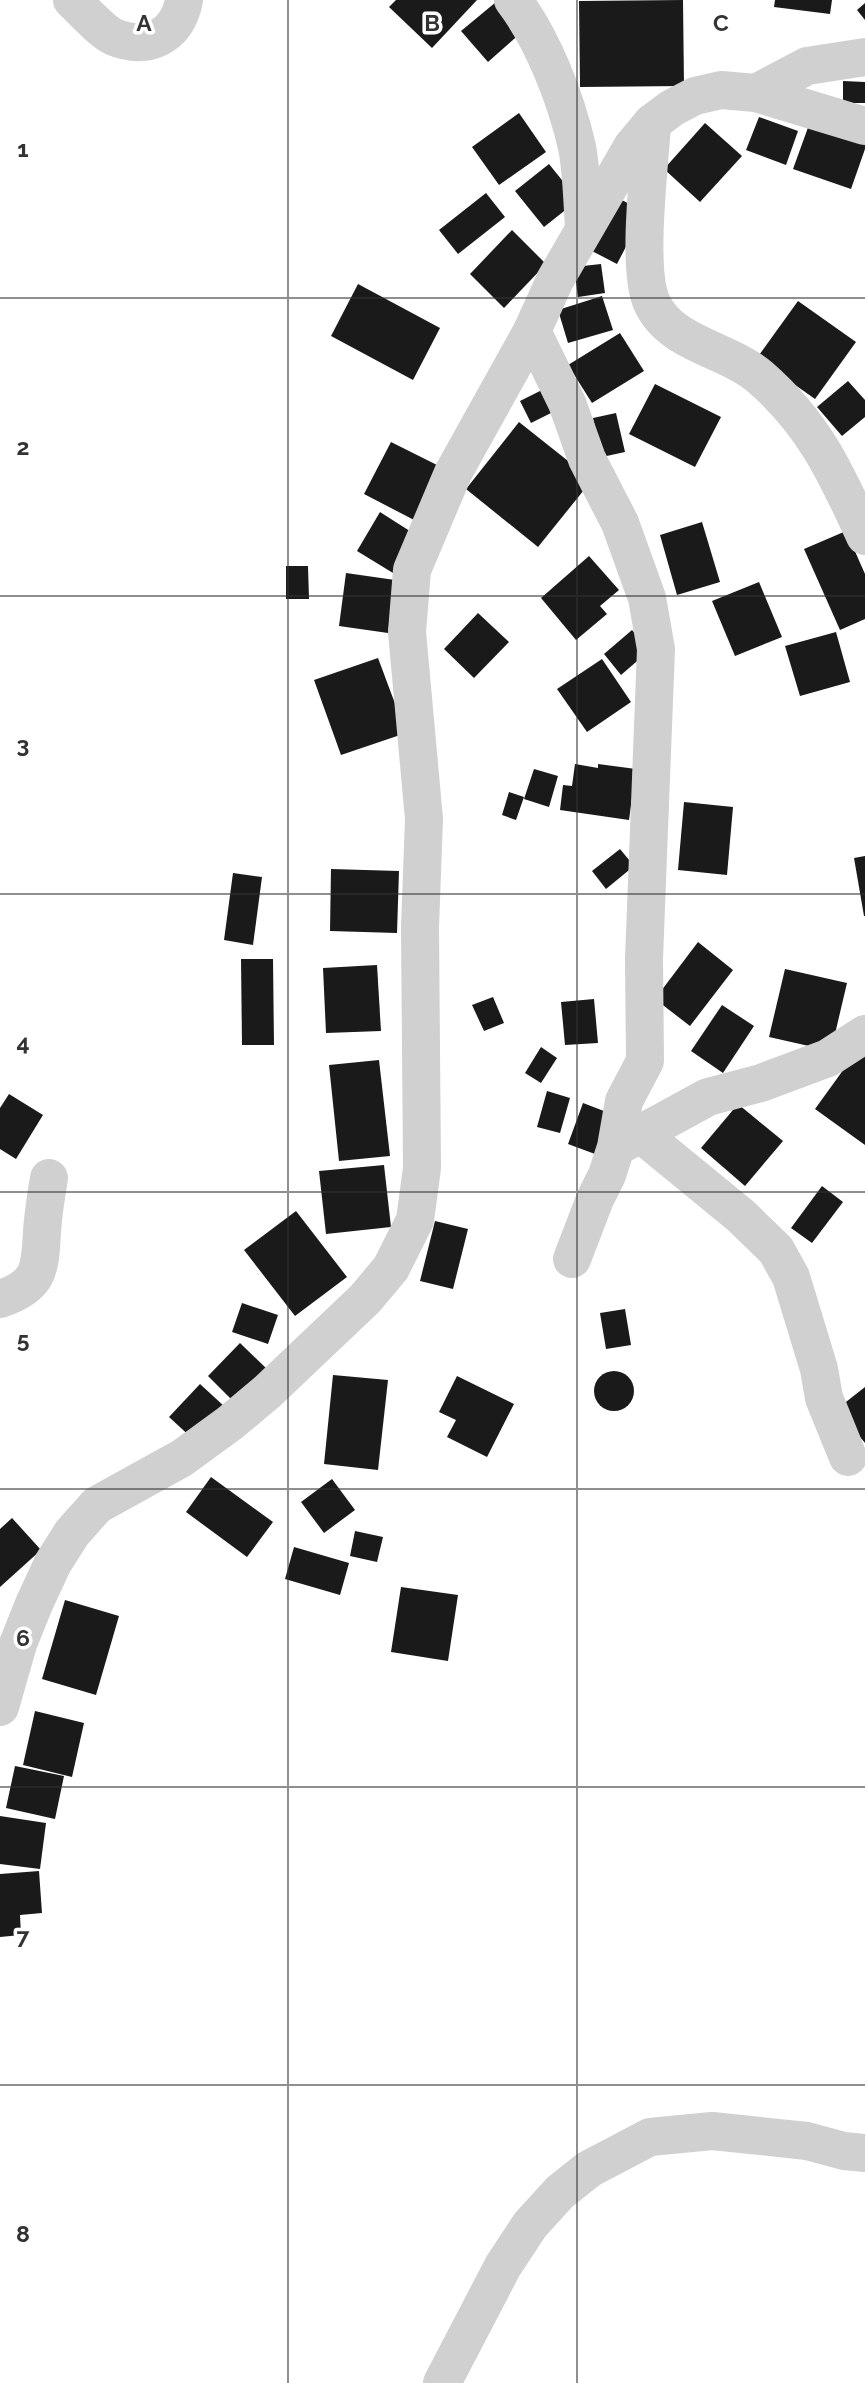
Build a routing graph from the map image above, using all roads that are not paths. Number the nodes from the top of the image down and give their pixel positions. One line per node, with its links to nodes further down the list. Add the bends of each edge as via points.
1 (72, 0): 2 (street, via 112,36 144,43 167,34 181,15)
2 (184, 0)
3 (513, 0): 8 (street, via 534,31 566,109 577,149)
4 (865, 57): 5 (street, via 807,66)
5 (756, 93): 6 (street, via 721,90 695,96); 7 (street)
6 (652, 123): 8 (street, via 632,147); 10 (street, via 645,245 651,302 674,331 732,358 759,375 783,399 830,461)
7 (865, 126)
8 (584, 227): 9 (street)
9 (532, 331): 12 (street, via 620,523 647,598 656,649 644,959 645,1061 624,1101); 17 (street, via 453,473 412,570 407,632 424,819 422,1168 415,1220 391,1268 365,1299 267,1392 182,1458 97,1505 72,1533 34,1604)
10 (865, 536)
11 (865, 1034): 12 (street, via 828,1058 708,1097)
12 (628, 1140): 14 (street, via 595,1199); 16 (street, via 751,1224 776,1250 790,1277 824,1398)
13 (49, 1178): 15 (street, via 41,1264 30,1283)
14 (572, 1259)
15 (0, 1299)
16 (848, 1457)
17 (0, 1707)
18 (865, 2153): 19 (street, via 807,2141 712,2131 650,2137 589,2169 530,2225 503,2266)
19 (442, 2383)

